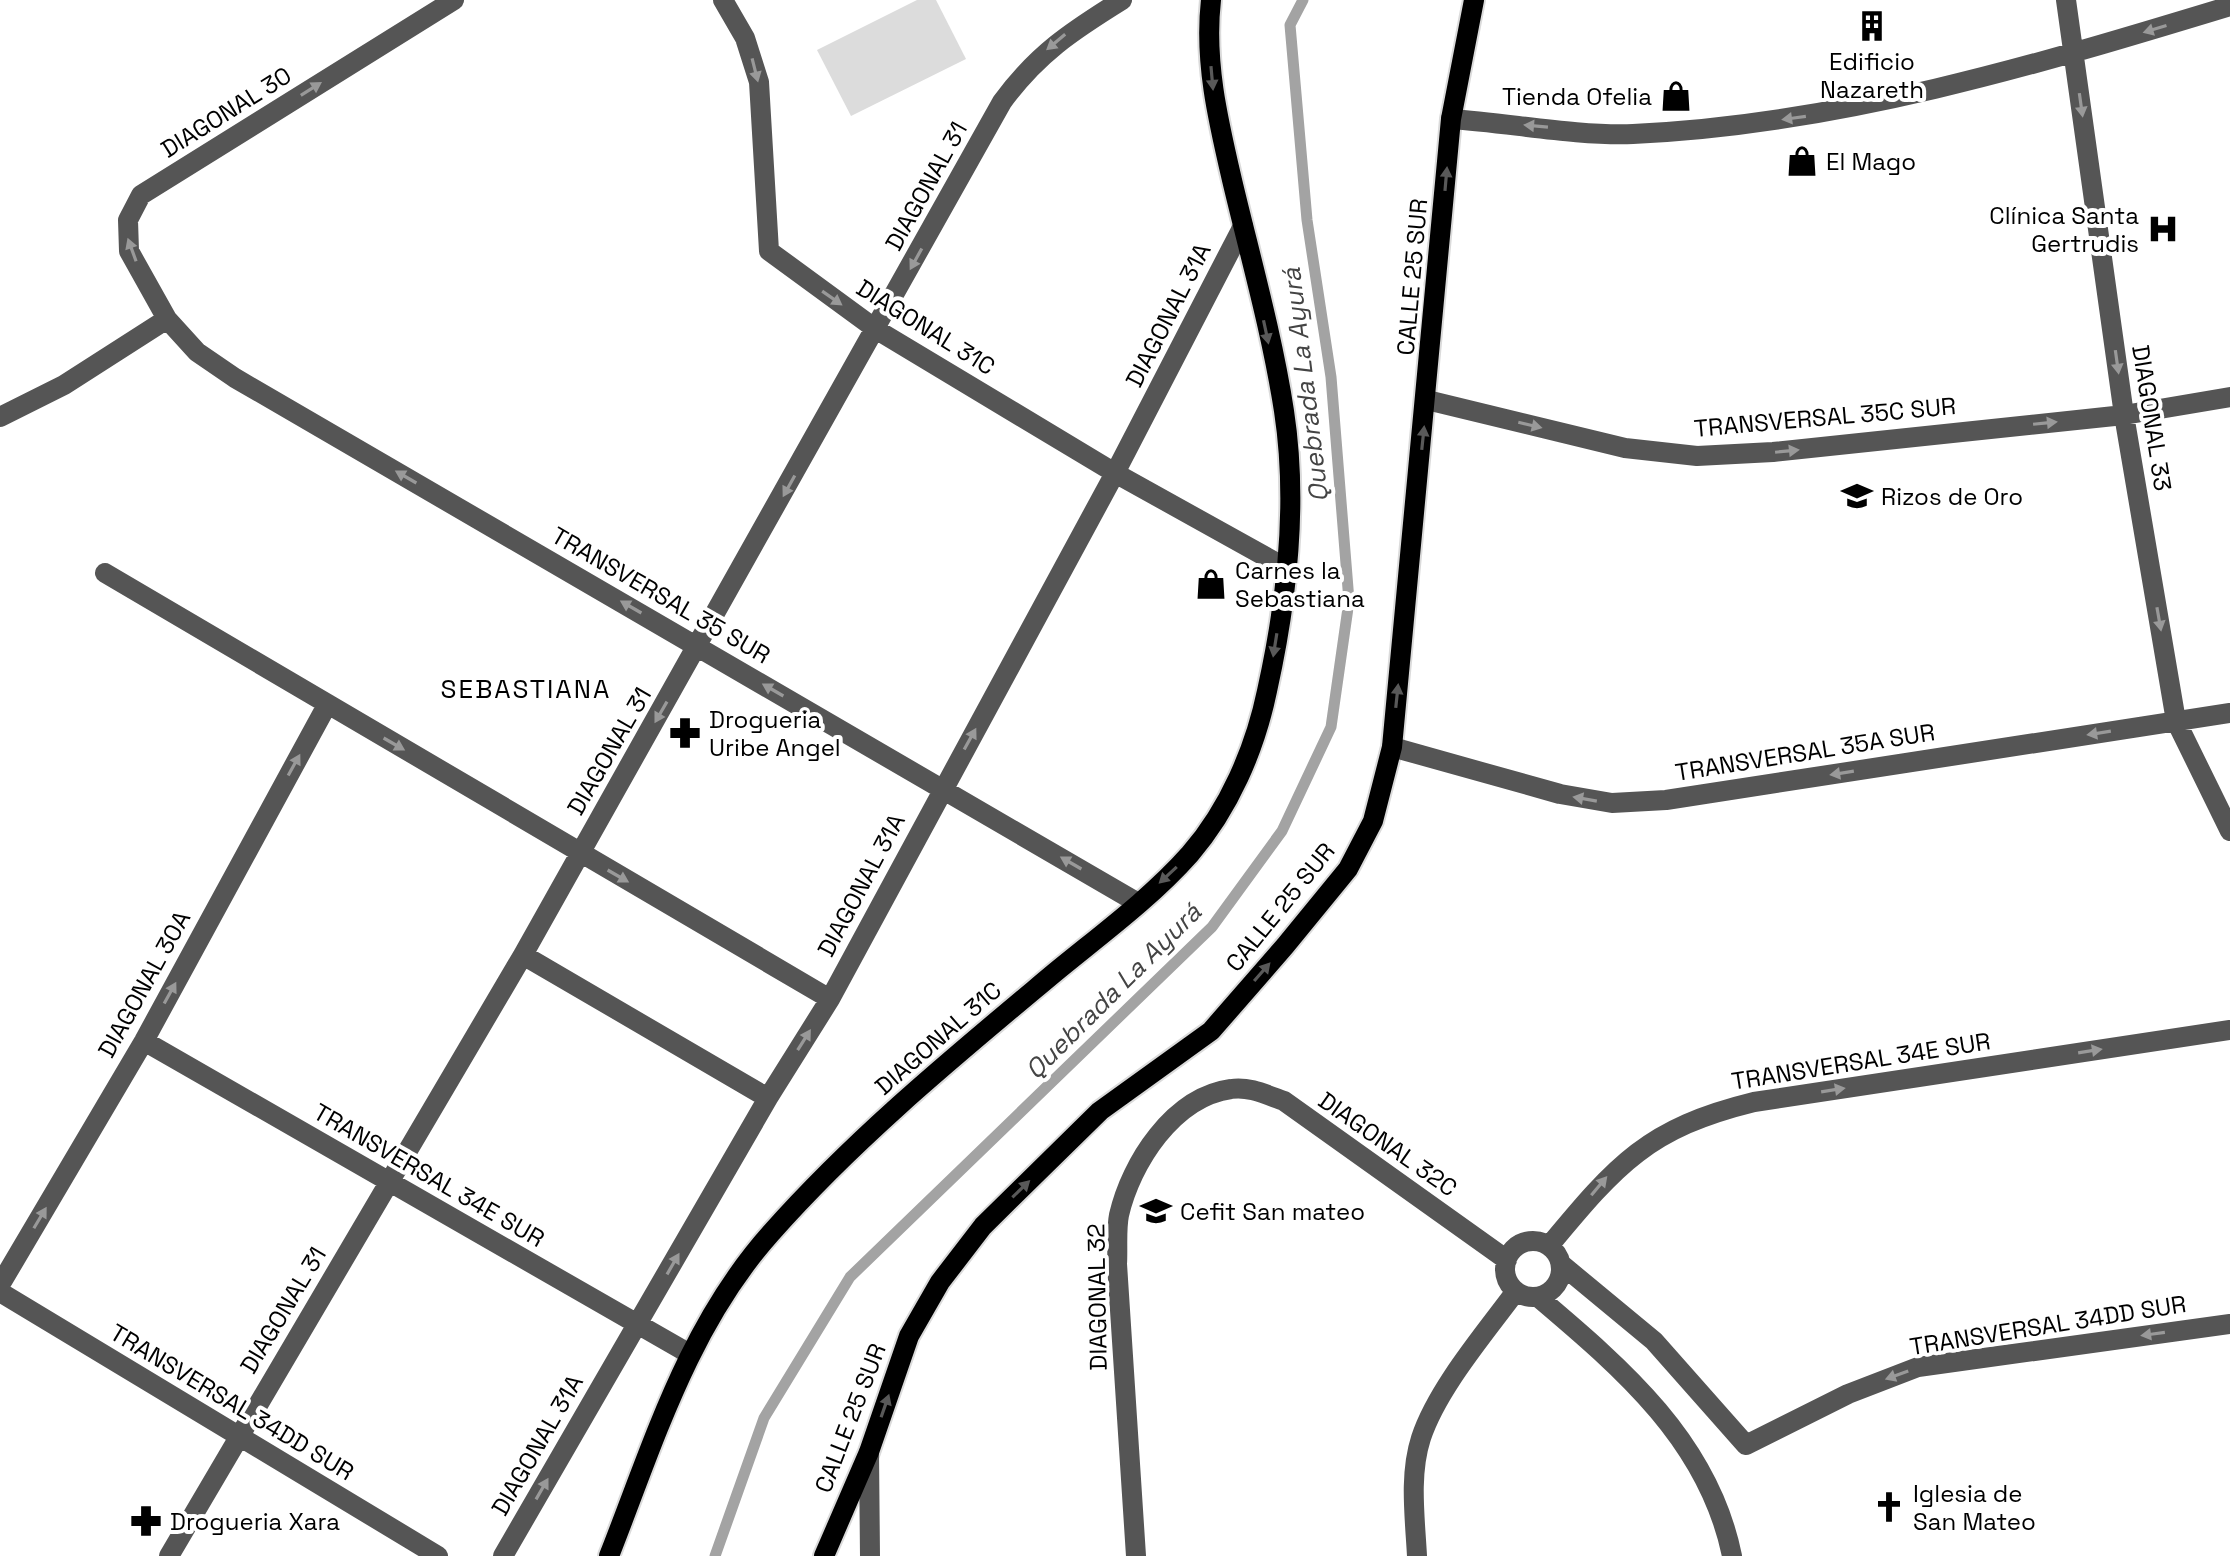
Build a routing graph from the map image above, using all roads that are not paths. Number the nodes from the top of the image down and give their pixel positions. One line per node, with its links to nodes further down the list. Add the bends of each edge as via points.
1 (454, 0): 11 (street, DIAGONAL 30, one-way to 1, via 129,251 128,220 141,195)
2 (723, 0): 12 (street, DIAGONAL 31C, one-way to 12, via 745,38 759,82 769,251)
3 (1122, 0): 12 (street, DIAGONAL 31, one-way to 12, via 1060,38 1024,71)
4 (1211, 0): 10 (main road, DIAGONAL 31C, one-way to 10, via 1214,102)
5 (1474, 0): 9 (main road, CALLE 25 SUR)
6 (2066, 0): 8 (street, DIAGONAL 33)
7 (2230, 6): 8 (street, one-way to 8)
8 (2074, 53): 9 (street, one-way to 9, via 1831,112 1722,128 1628,134); 15 (street, DIAGONAL 33, one-way to 15)
9 (1451, 119): 14 (main road, CALLE 25 SUR, one-way to 9)
10 (1243, 226): 17 (street, DIAGONAL 31A); 18 (main road, DIAGONAL 31C, one-way to 18, via 1284,410 1290,474)
11 (167, 319): 16 (street, via 64,385); 20 (street, TRANSVERSAL 35 SUR, one-way to 11, via 235,378 197,352)
12 (877, 330): 17 (street, DIAGONAL 31C); 20 (street, DIAGONAL 31, one-way to 20)
13 (2230, 397): 15 (street, TRANSVERSAL 35C SUR)
14 (1427, 400): 15 (street, TRANSVERSAL 35C SUR, one-way to 15, via 1625,448 1697,456); 24 (main road, CALLE 25 SUR, one-way to 14)
15 (2124, 415): 23 (street, DIAGONAL 33, one-way to 23)
16 (0, 417)
17 (1115, 473): 18 (street, DIAGONAL 31C); 25 (street, DIAGONAL 31A, one-way to 17)
18 (1286, 568): 28 (main road, DIAGONAL 31C, one-way to 28, via 1267,695 1231,796 1190,854)
19 (105, 573): 21 (street)
20 (698, 646): 25 (street, TRANSVERSAL 35 SUR, one-way to 20); 27 (street, DIAGONAL 31, one-way to 27)
21 (327, 705): 27 (street, one-way to 27); 32 (street, DIAGONAL 30A, one-way to 21)
22 (2230, 713): 23 (street, TRANSVERSAL 35A SUR)
23 (2176, 721): 24 (street, TRANSVERSAL 35A SUR, one-way to 24, via 1666,800 1612,803 1560,794); 26 (street, DIAGONAL 33)
24 (1392, 747): 47 (main road, CALLE 25 SUR, one-way to 24, via 909,1336 940,1282 983,1226 1100,1111 1211,1031 1285,946 1348,869 1373,821)
25 (943, 789): 28 (street, TRANSVERSAL 35 SUR, one-way to 25); 30 (street, DIAGONAL 31A)
26 (2230, 831)
27 (580, 854): 29 (street, DIAGONAL 31); 30 (street, one-way to 30)
28 (1138, 903): 45 (main road, DIAGONAL 31C, via 856,1145 770,1234)
29 (523, 955): 34 (street); 35 (street, DIAGONAL 31)
30 (830, 999): 34 (street, DIAGONAL 31A, one-way to 30)
31 (2230, 1030): 36 (street, TRANSVERSAL 34E SUR, one-way to 31, via 1633,1153 1704,1114)
32 (144, 1041): 35 (street, TRANSVERSAL 34E SUR); 39 (street, DIAGONAL 30A, one-way to 32)
33 (1232, 1088): 37 (street, DIAGONAL 32C, via 1284,1101); 54 (street, DIAGONAL 32, via 1200,1098 1178,1114 1128,1181 1118,1219)
34 (768, 1098): 44 (street, DIAGONAL 31A, one-way to 34)
35 (391, 1183): 44 (street, TRANSVERSAL 34E SUR); 46 (street, DIAGONAL 31)
36 (1549, 1246): 37 (street, via 1525,1242); 38 (street)
37 (1507, 1260): 40 (street, via 1506,1277)
38 (1561, 1264): 42 (street, via 1557,1286); 43 (street, TRANSVERSAL 34DD SUR, one-way to 38, via 1918,1367 1848,1394 1746,1445 1654,1341)
39 (0, 1285)
40 (1516, 1291): 42 (street); 55 (street, via 1442,1396 1421,1438 1414,1498)
41 (0, 1292): 46 (street, TRANSVERSAL 34DD SUR)
42 (1538, 1297): 56 (street, via 1606,1354 1664,1415 1701,1468)
43 (2230, 1324)
44 (637, 1326): 45 (street, TRANSVERSAL 34E SUR); 50 (street, DIAGONAL 31A, one-way to 44)
45 (688, 1353): 51 (main road, DIAGONAL 31C)
46 (238, 1435): 48 (street, DIAGONAL 31); 49 (street, TRANSVERSAL 34DD SUR)
47 (869, 1452): 52 (main road, CALLE 25 SUR); 53 (street)
48 (169, 1556)
49 (438, 1556)
50 (503, 1556)
51 (609, 1556)
52 (824, 1556)
53 (870, 1556)
54 (1136, 1556)
55 (1417, 1556)
56 (1732, 1556)

